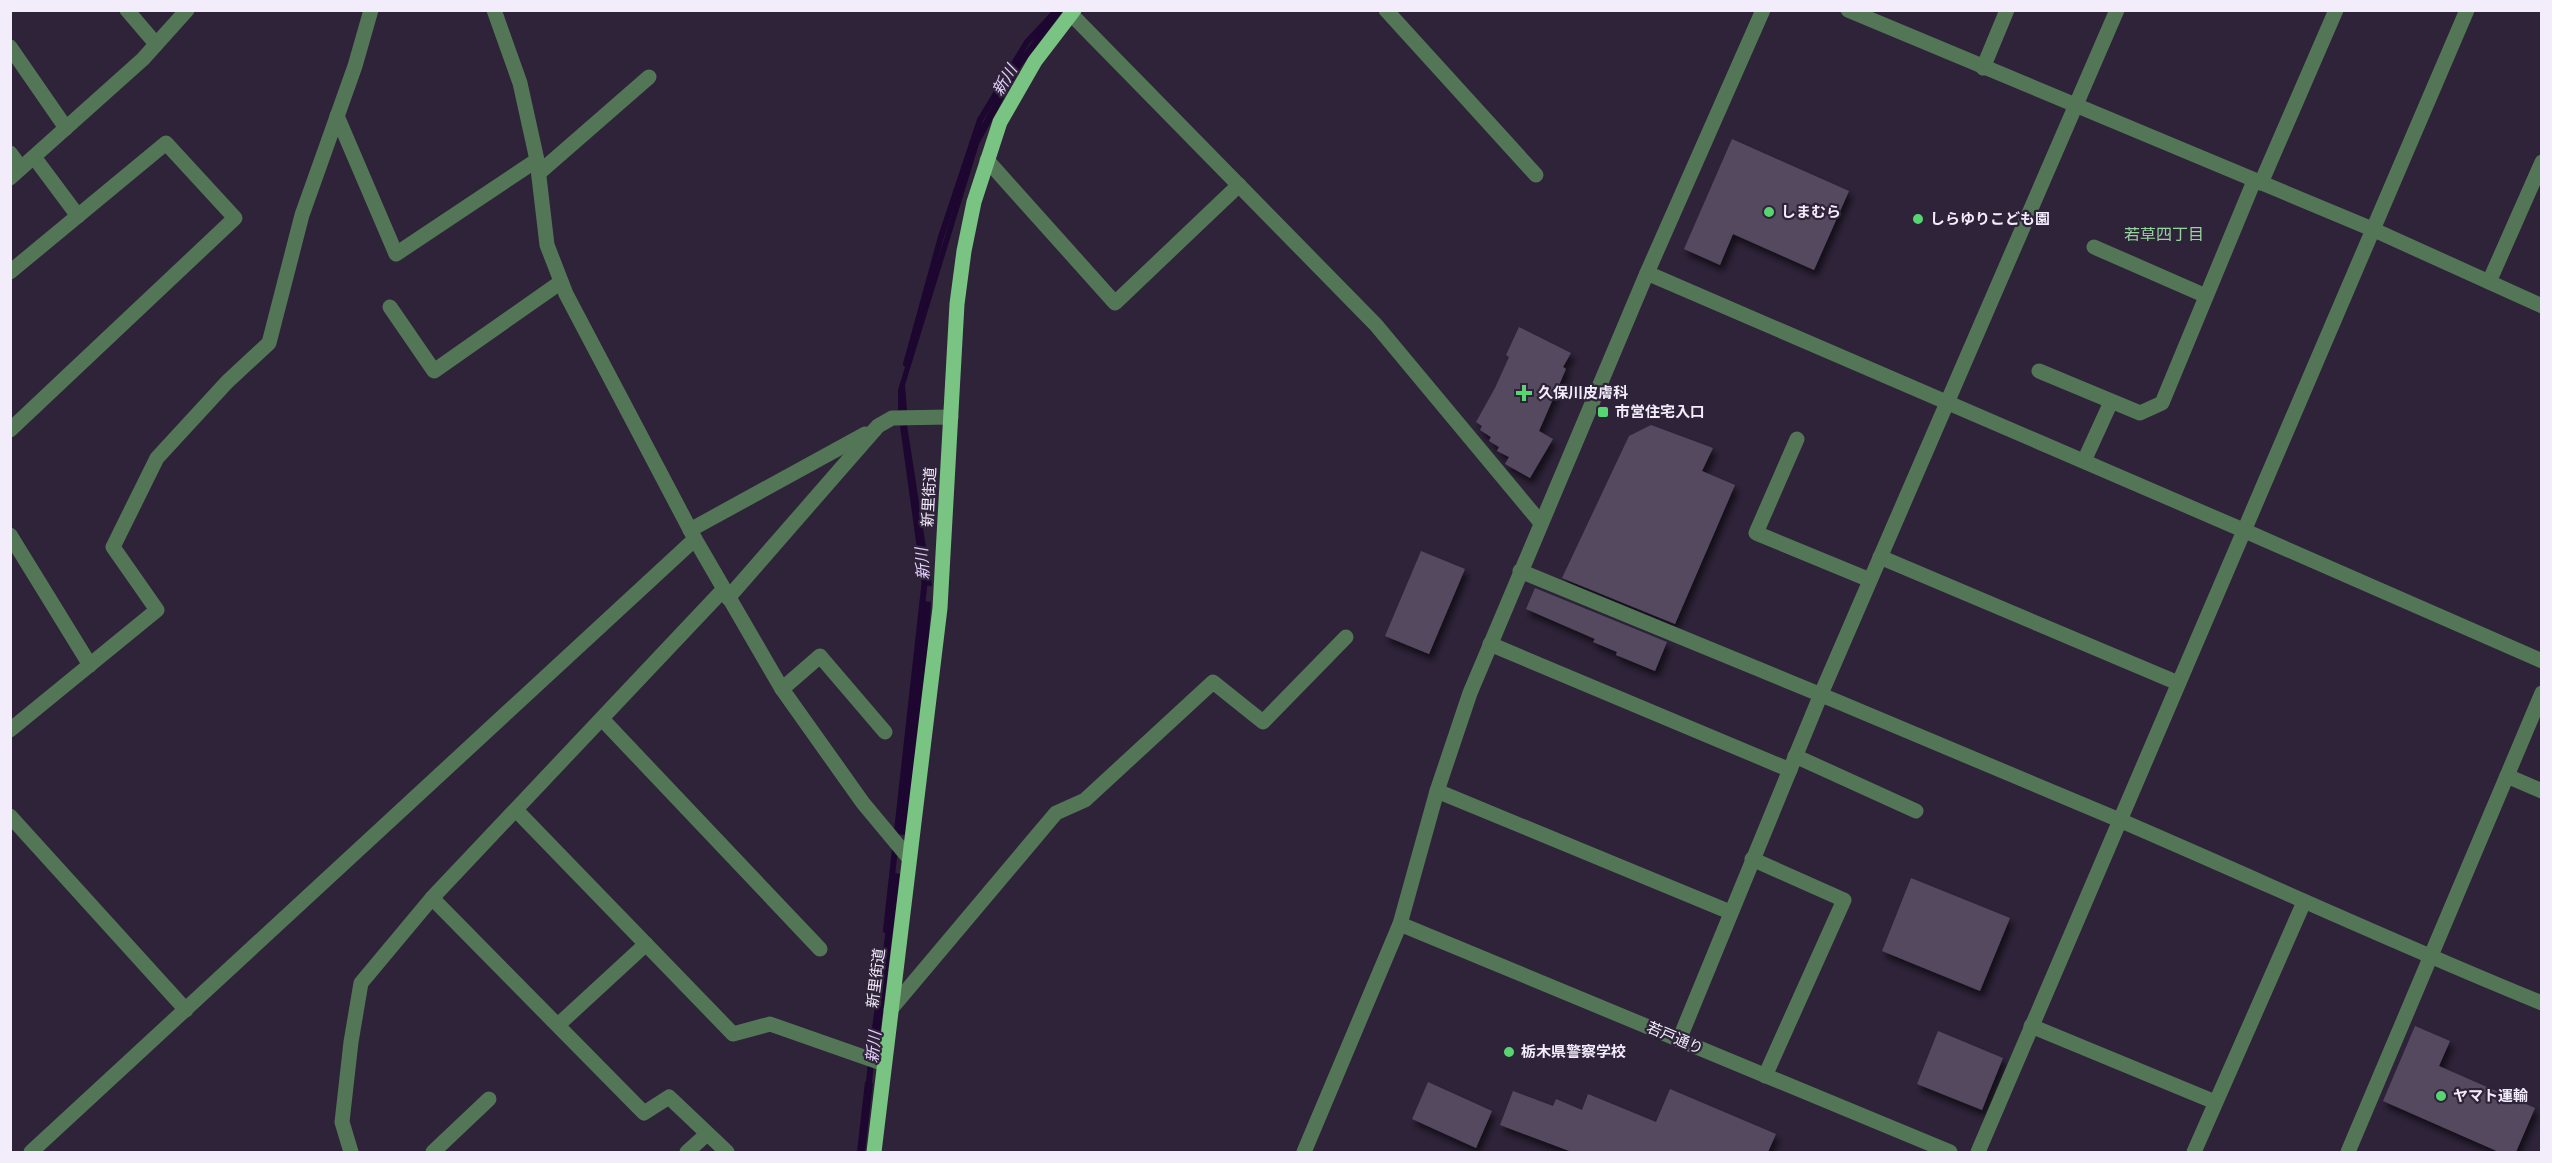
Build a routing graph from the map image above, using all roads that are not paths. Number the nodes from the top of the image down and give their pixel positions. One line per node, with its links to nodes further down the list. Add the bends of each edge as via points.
1 (127, 10): 14 (street)
2 (187, 10): 14 (street)
3 (371, 10): 19 (street)
4 (494, 10): 25 (street, via 520,83)
5 (1386, 10): 27 (street)
6 (1763, 10): 34 (street)
7 (1848, 10): 13 (street)
8 (2007, 10): 16 (street)
9 (2117, 10): 18 (street)
10 (2336, 10): 28 (street)
11 (2467, 10): 31 (street)
12 (1072, 12): 23 (main road, 新里街道, via 1016,90); 29 (street)
13 (1885, 18): 16 (street)
14 (156, 44): 20 (street)
15 (10, 47): 20 (street)
16 (1983, 68): 18 (street)
17 (649, 77): 25 (street)
18 (2076, 108): 28 (street); 41 (street)
19 (338, 116): 25 (street, via 396,254); 59 (street, via 302,215 269,343 157,458 113,547 157,610)
20 (66, 128): 22 (street)
21 (10, 153): 26 (street)
22 (34, 157): 26 (street); 30 (street)
23 (987, 160): 29 (street, via 1114,303); 43 (main road, 新里街道, via 964,251)
24 (2541, 162): 36 (street)
25 (538, 166): 35 (street, via 547,245)
26 (16, 173)
27 (1536, 175)
28 (2258, 182): 31 (street); 37 (street)
29 (1239, 185): 48 (street, via 1376,325)
30 (78, 216): 33 (street); 45 (street, via 166,143 236,218)
31 (2372, 229): 36 (street); 49 (street)
32 (2094, 247): 37 (street)
33 (10, 272)
34 (1647, 273): 41 (street); 48 (street)
35 (561, 282): 39 (street, via 434,371); 50 (street)
36 (2489, 282): 38 (street)
37 (2206, 296): 42 (street, via 2162,403 2140,413)
38 (2541, 306)
39 (390, 307)
40 (2039, 371): 42 (street)
41 (1948, 402): 47 (street); 52 (street)
42 (2111, 402): 47 (street)
43 (951, 417): 44 (street, via 894,418); 75 (main road, 新里街道, via 940,608)
44 (878, 426): 50 (street); 55 (street)
45 (10, 430)
46 (1797, 439): 54 (street, via 1756,533)
47 (2084, 461): 49 (street)
48 (1541, 523): 53 (street)
49 (2243, 530): 58 (street); 60 (street)
50 (693, 534): 55 (street); 86 (street)
51 (10, 535): 59 (street)
52 (1880, 557): 54 (street); 60 (street)
53 (1520, 571): 57 (street); 63 (street)
54 (1870, 580): 63 (street)
55 (726, 594): 61 (street); 64 (street)
56 (1346, 637): 85 (street, via 1263,722 1213,682 1085,800 1056,813)
57 (1490, 644): 67 (street); 69 (street)
58 (2541, 661)
59 (90, 665): 65 (street)
60 (2178, 683): 74 (street)
61 (782, 689): 66 (street, via 820,656); 75 (street, via 863,803)
62 (2541, 693): 68 (street)
63 (1821, 694): 67 (street); 74 (street)
64 (602, 719): 71 (street); 82 (street)
65 (10, 730)
66 (885, 732)
67 (1793, 763): 72 (street); 76 (street)
68 (2507, 776): 70 (street); 83 (street)
69 (1437, 791): 79 (street); 80 (street)
70 (2541, 791)
71 (516, 810): 77 (street); 81 (street)
72 (1916, 811)
73 (10, 816): 86 (street)
74 (2119, 820): 78 (street); 88 (street)
75 (906, 854): 85 (main road, 新里街道)
76 (1752, 859): 79 (street); 91 (street, via 1844,900)
77 (432, 898): 87 (street); 96 (street, via 361,983 342,1122)
78 (2304, 902): 83 (street); 93 (street)
79 (1730, 912): 89 (street)
80 (1400, 924): 89 (street, 若戸通り); 101 (street)
81 (646, 944): 87 (street); 90 (street, via 733,1034 770,1024)
82 (819, 949)
83 (2431, 958): 84 (street); 105 (street)
84 (2541, 1003)
85 (891, 1009): 90 (main road, 新里街道)
86 (186, 1010): 95 (street)
87 (558, 1026): 94 (street, via 644,1113 669,1097)
88 (2031, 1026): 93 (street); 103 (street)
89 (1679, 1040): 91 (street, 若戸通り)
90 (883, 1063): 100 (main road, 新里街道)
91 (1766, 1076): 102 (street, 若戸通り)
92 (489, 1099): 97 (street)
93 (2215, 1102): 104 (street)
94 (707, 1134): 98 (street); 99 (street)
95 (31, 1152)
96 (351, 1152)
97 (433, 1152)
98 (687, 1152)
99 (727, 1152)
100 (874, 1152)
101 (1304, 1152)
102 (1950, 1152)
103 (1978, 1152)
104 (2194, 1152)
105 (2348, 1152)

